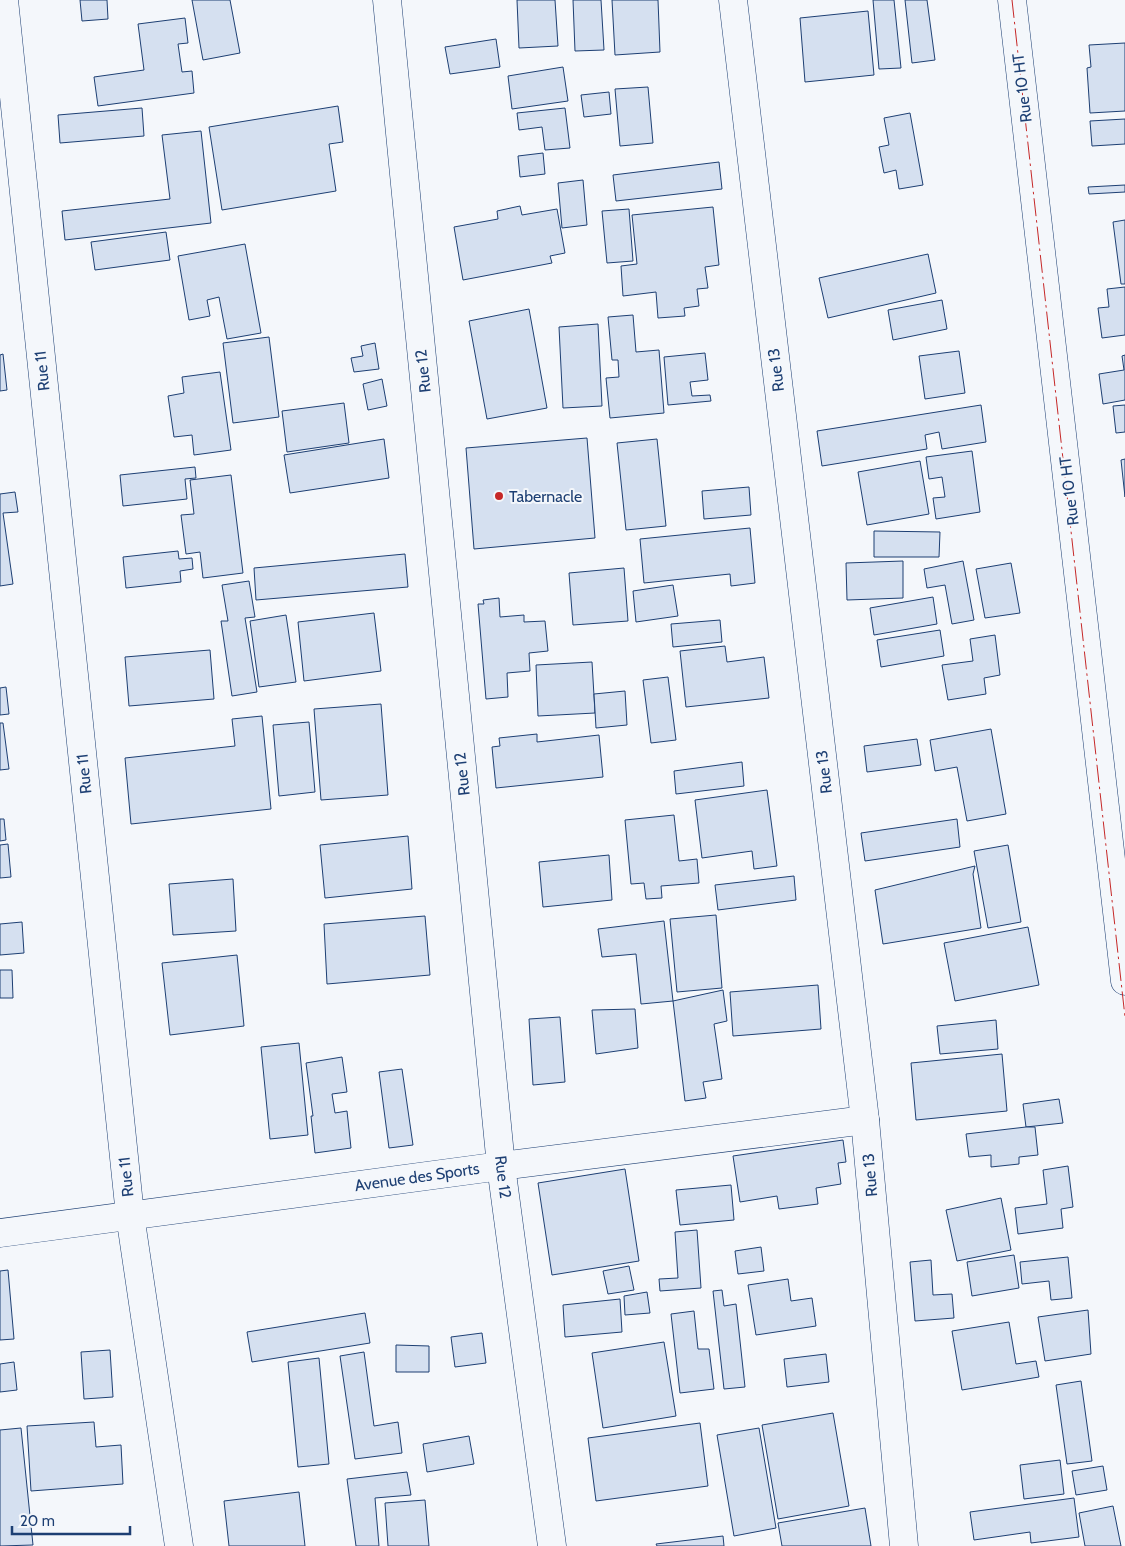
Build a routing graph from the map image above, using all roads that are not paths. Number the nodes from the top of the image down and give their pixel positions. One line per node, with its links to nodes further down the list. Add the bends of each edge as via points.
1 (4, 0): 8 (street, Rue 11)
2 (387, 0): 7 (street, Rue 12)
3 (733, 0): 6 (street, Rue 13)
4 (1012, 0): 5 (street, Rue 10 HT)
5 (1125, 981)
6 (865, 1120): 7 (street, Avenue des Sports); 12 (street, Rue 13)
7 (501, 1166): 8 (street, Avenue des Sports); 11 (street, Rue 12)
8 (130, 1215): 9 (street, Avenue des Sports); 10 (street, Rue 11)
9 (0, 1233)
10 (179, 1546)
11 (552, 1546)
12 (904, 1546)

